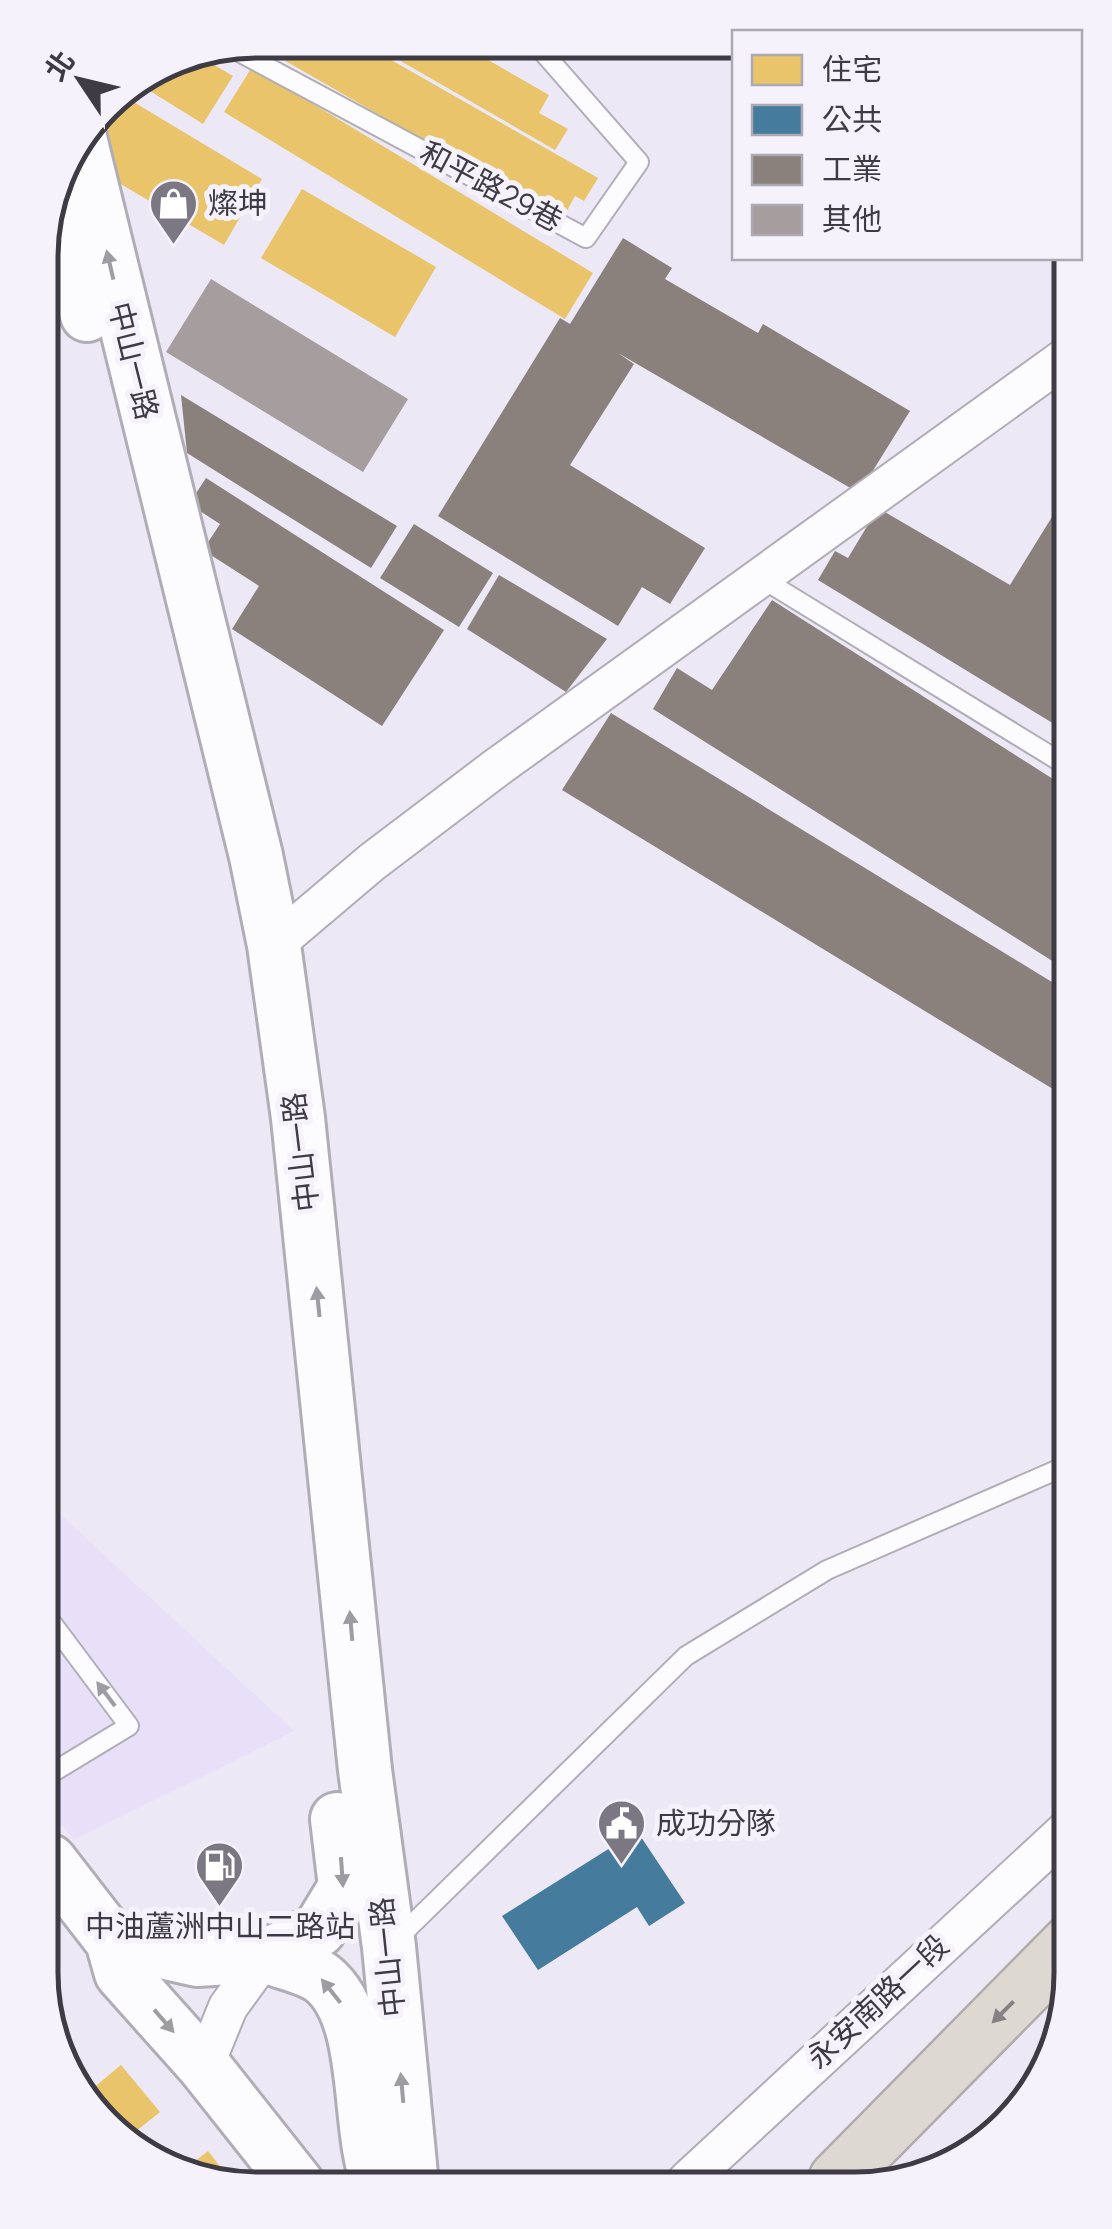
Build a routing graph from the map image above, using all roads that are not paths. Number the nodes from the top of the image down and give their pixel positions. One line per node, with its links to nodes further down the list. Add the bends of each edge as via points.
1 (250, 58): 2 (lane, 和平路29巷, via 586,238 638,162)
2 (548, 58)
3 (85, 157): 8 (street, 中山一路, one-way to 3)
4 (61, 223): 16 (street, 中山一路, one-way to 16, via 248,976 345,1888 319,1930)
5 (1054, 366): 6 (street)
6 (761, 578): 7 (lane); 8 (street, via 496,768)
7 (1054, 758)
8 (274, 945): 15 (street, 中山一路, one-way to 8)
9 (1054, 1471): 15 (lane, via 827,1570 686,1656)
10 (58, 1630): 11 (lane, one-way to 10, via 129,1726)
11 (58, 1769)
12 (1054, 1841): 22 (street, 永安南路一段)
13 (58, 1871): 14 (street)
14 (112, 1941): 16 (street, 中山一路, via 198,1960); 18 (street, one-way to 18, via 121,1972)
15 (389, 1948): 21 (street, 中山一路, one-way to 15)
16 (265, 1956): 18 (street, via 228,2007); 20 (street, 中山一路, one-way to 16, via 342,2005 322,1978)
17 (1054, 1959): 23 (highway, one-way to 23)
18 (204, 2066): 19 (street)
19 (288, 2172)
20 (377, 2172)
21 (411, 2172)
22 (697, 2172)
23 (844, 2172)

